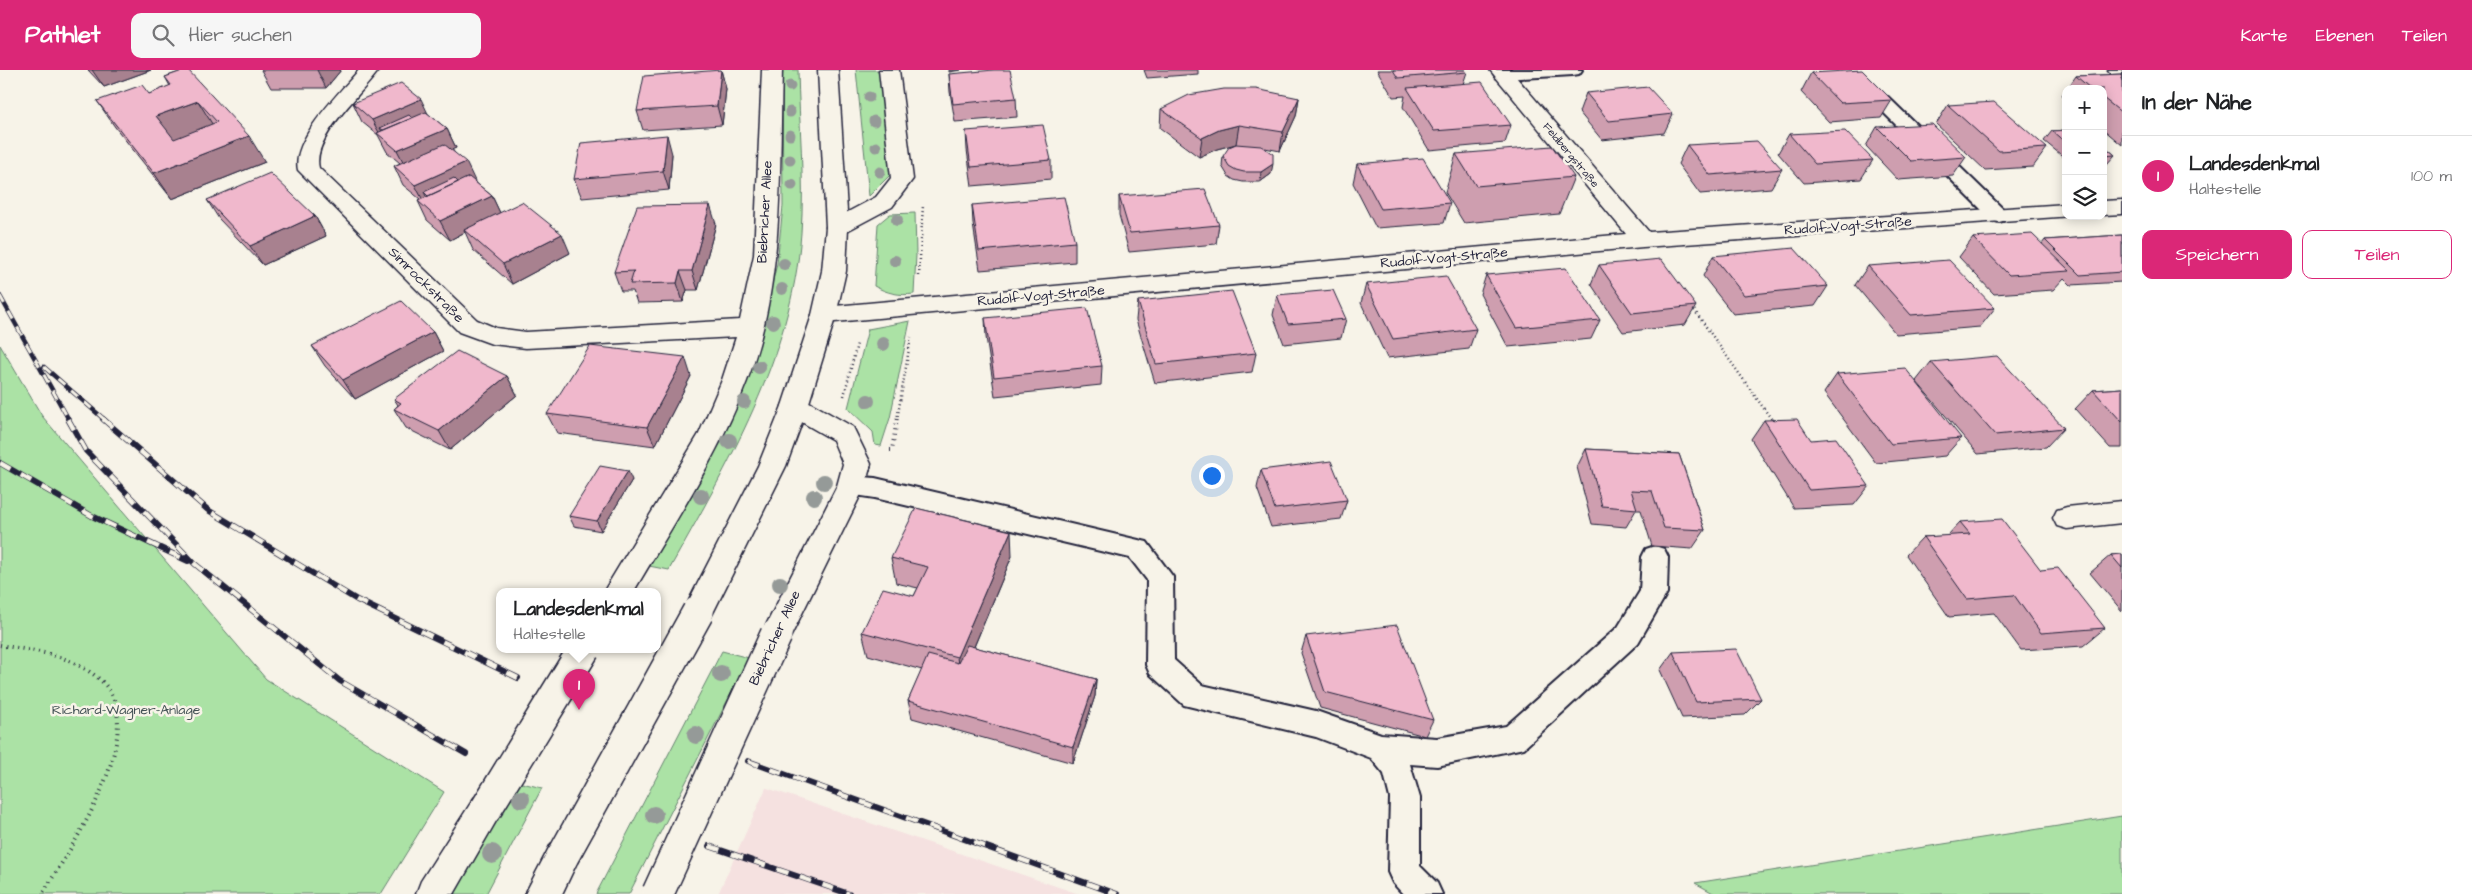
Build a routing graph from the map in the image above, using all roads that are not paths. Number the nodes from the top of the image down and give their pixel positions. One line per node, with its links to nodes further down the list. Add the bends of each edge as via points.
1 (369, 70): 17 (street, Simrockstraße, via 319,133 306,161 309,170 468,326 492,336 526,340)
2 (772, 70): 17 (street, Biebricher Allee, via 765,255)
3 (828, 70): 14 (street)
4 (889, 70): 14 (street, via 902,179 884,202)
5 (1573, 70): 7 (lane)
6 (2118, 70): 8 (street)
7 (1501, 72): 15 (street, Feldbergstraße)
8 (2122, 73)
9 (1882, 101): 13 (lane)
10 (2122, 207): 11 (street)
11 (2107, 208)
12 (2062, 211): 13 (street, Rudolf-Vogt-Straße)
13 (1999, 216): 15 (street, Rudolf-Vogt-Straße)
14 (837, 227): 16 (street, via 834,271)
15 (1643, 240): 16 (street, Rudolf-Vogt-Straße)
16 (824, 315): 18 (street)
17 (751, 328): 23 (street, Biebricher Allee, via 735,380 711,436)
18 (795, 406): 19 (street, Biebricher Allee, via 844,434 857,464); 27 (street, bridge, via 772,466 741,530)
19 (851, 486): 25 (lane, via 875,488 1138,549 1160,577 1160,665 1194,696 1316,724); 28 (street, Biebricher Allee, bridge, via 776,635)
20 (2122, 512): 21 (street)
21 (2067, 518)
22 (1655, 557): 25 (lane, via 1653,592 1628,635 1514,738 1436,752)
23 (621, 588)
24 (582, 653): 26 (street, bridge)
25 (1381, 748): 29 (lane, via 1397,768 1405,798 1404,872)
26 (434, 894)
27 (543, 894)
28 (658, 894)
29 (1426, 894)

